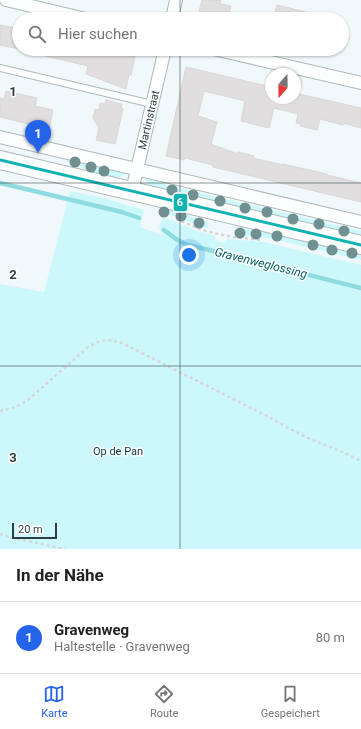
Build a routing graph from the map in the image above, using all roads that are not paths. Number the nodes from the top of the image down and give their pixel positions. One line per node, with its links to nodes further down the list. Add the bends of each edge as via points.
1 (6, 0): 3 (street)
2 (176, 0): 4 (street)
3 (57, 12)
4 (173, 12)
5 (163, 56): 9 (street, Martinstraat)
6 (244, 56): 8 (street)
7 (0, 68): 9 (lane)
8 (361, 83)
9 (152, 104): 12 (street, Martinstraat)
10 (0, 137): 12 (street)
11 (0, 160): 13 (street)
12 (137, 170): 13 (street, Martinstraat); 14 (street)
13 (132, 191): 15 (street)
14 (361, 222)
15 (361, 245)

